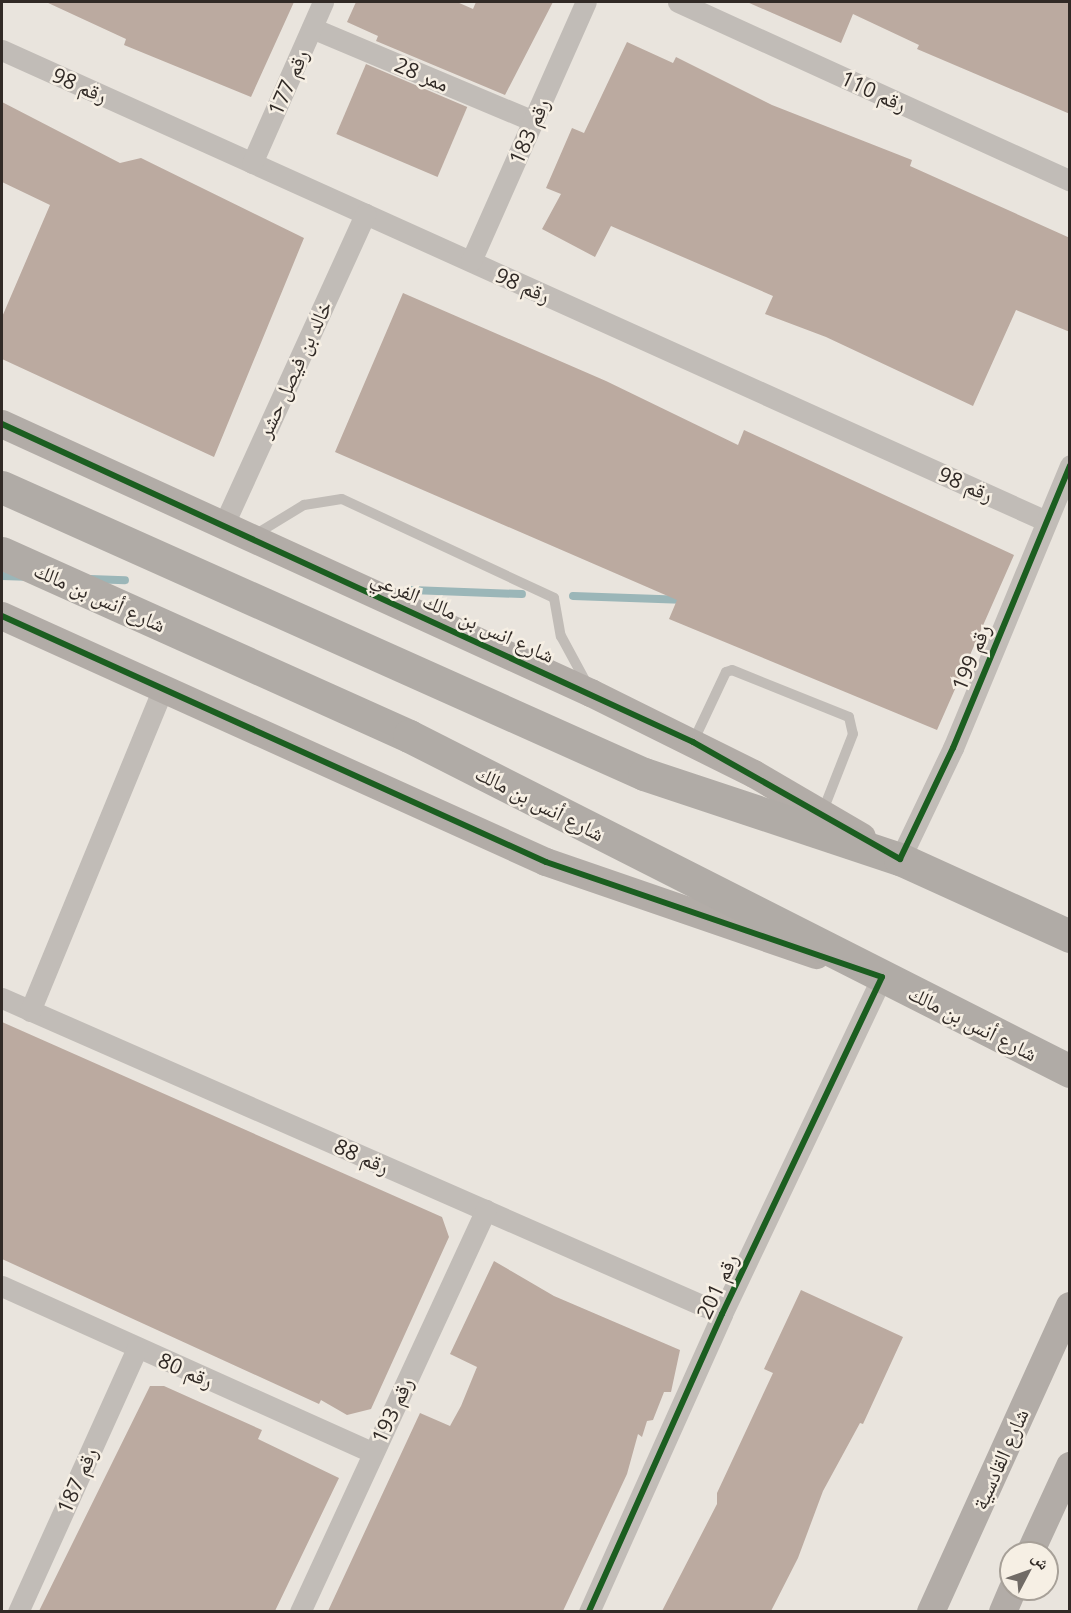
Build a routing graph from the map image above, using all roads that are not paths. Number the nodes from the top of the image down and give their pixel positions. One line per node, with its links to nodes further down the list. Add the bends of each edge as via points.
1 (323, 2): 4 (street, رقم 177)
2 (586, 2): 6 (street, رقم 183)
3 (678, 2): 8 (street, رقم 110)
4 (312, 28): 6 (street, ممر 28); 7 (street, رقم 177)
5 (2, 50): 7 (street, رقم 98)
6 (533, 121): 10 (street, رقم 183)
7 (252, 163): 9 (street, رقم 98)
8 (1070, 181)
9 (365, 214): 10 (street, رقم 98); 15 (street, خالد بن فيصل حشر)
10 (471, 261): 14 (street, رقم 98)
11 (2, 424): 15 (street, شارع انس بن مالك الفرعي)
12 (1070, 465): 14 (street, رقم 199)
13 (2, 487): 23 (main road, via 644,774)
14 (1044, 520): 23 (street, رقم 199, via 953,748)
15 (224, 524): 16 (street, شارع انس بن مالك الفرعي)
16 (249, 538): 20 (street, شارع انس بن مالك الفرعي); 20 (lane, via 304,505 342,499 554,598 561,636)
17 (2, 553): 25 (main road, شارع أنس بن مالك, via 409,736)
18 (2, 616): 19 (street)
19 (163, 689): 25 (street, via 546,862); 27 (street)
20 (591, 693): 21 (street, شارع انس بن مالك الفرعي)
21 (693, 742): 22 (street, شارع انس بن مالك الفرعي); 22 (lane, via 726,672 732,670 849,717 853,734)
22 (821, 813): 23 (street, شارع انس بن مالك الفرعي)
23 (900, 859): 24 (main road)
24 (1070, 936)
25 (882, 977): 28 (main road, شارع أنس بن مالك); 32 (street, رقم 201)
26 (2, 998): 27 (street, رقم 88)
27 (30, 1011): 29 (street, رقم 88)
28 (1070, 1071)
29 (486, 1210): 32 (street, رقم 88); 34 (street, رقم 193)
30 (2, 1286): 33 (street, رقم 80)
31 (1070, 1306): 40 (street, شارع القادسية)
32 (722, 1314): 39 (street, رقم 201)
33 (137, 1348): 34 (street, رقم 80); 37 (street, رقم 187)
34 (372, 1452): 38 (street, رقم 193)
35 (1070, 1466): 36 (street)
36 (1035, 1541)
37 (18, 1611)
38 (300, 1611)
39 (589, 1611)
40 (931, 1611)

